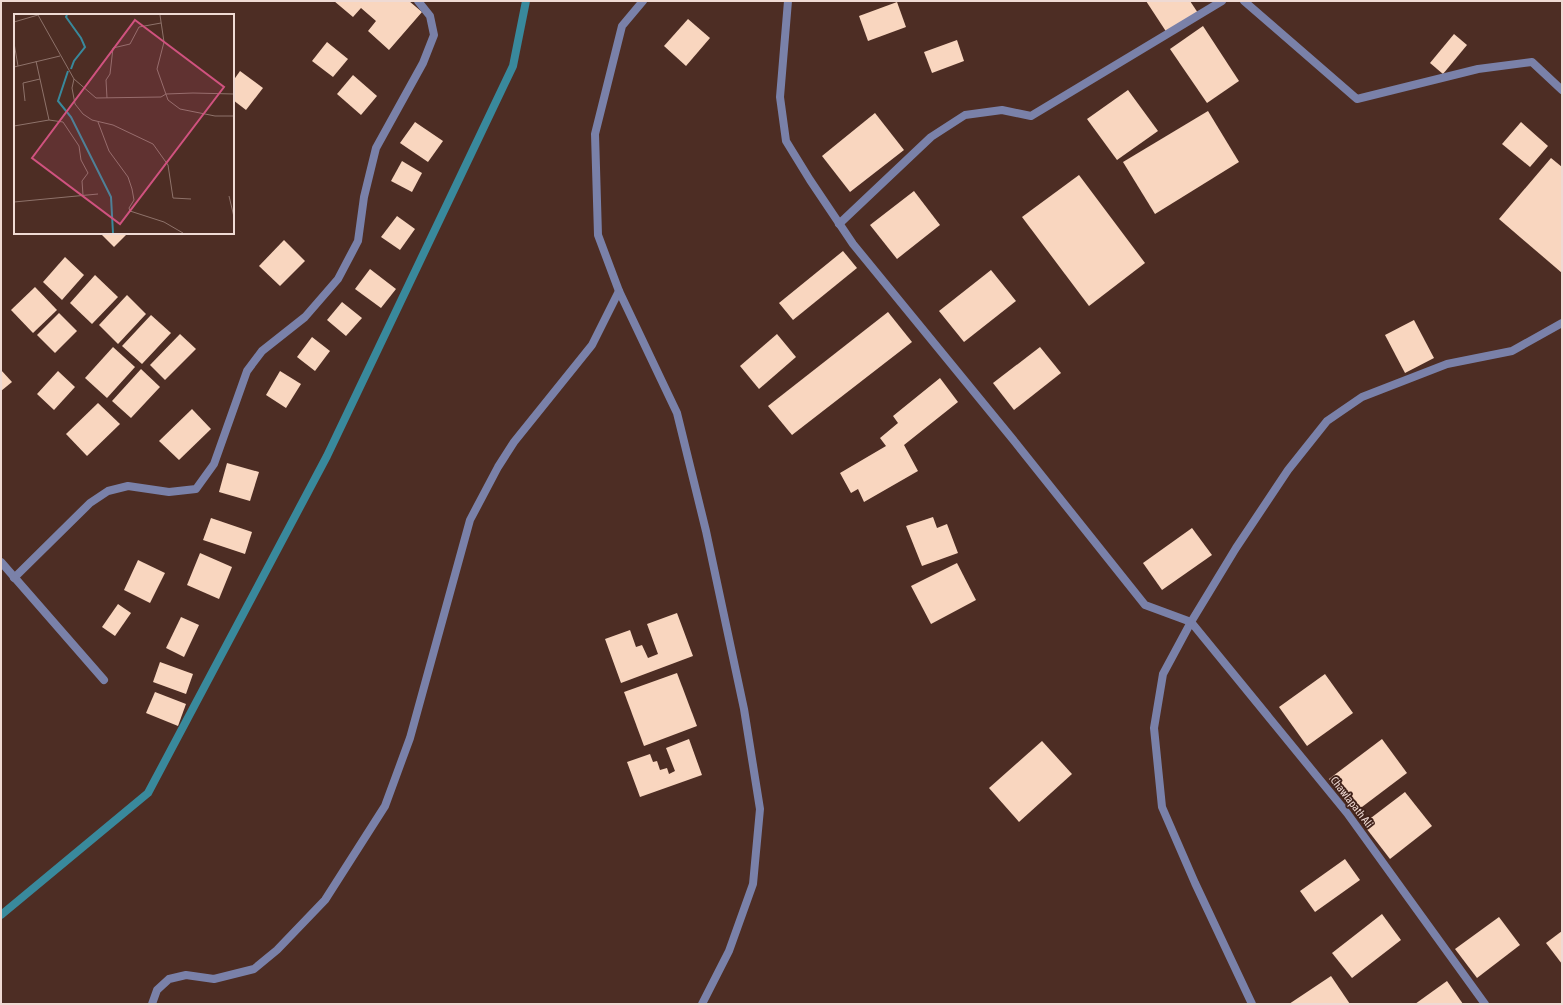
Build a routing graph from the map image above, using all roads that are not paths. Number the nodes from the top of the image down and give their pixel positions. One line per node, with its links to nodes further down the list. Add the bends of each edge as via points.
1 (418, 1): 11 (street, via 430,16 434,35 423,63 376,148 364,197 358,241 338,279 305,317 262,351 247,371 214,464 196,489 169,492 128,486 108,491 90,503)
2 (643, 1): 8 (street, via 622,26 595,134 598,235)
3 (788, 1): 7 (street, via 780,97 786,141)
4 (1222, 1): 7 (street, via 1031,116 1002,110 965,115 931,136)
5 (1244, 1): 6 (street, via 1357,99 1478,69 1532,62)
6 (1562, 90)
7 (839, 224): 12 (street, via 1145,605)
8 (619, 291): 14 (street, via 592,345 514,442 470,520 410,738 385,806 325,900 277,950 254,969 214,979 186,975 169,979 157,990); 15 (street, via 677,413 706,531 744,709 760,809 753,884 729,951)
9 (1562, 323): 12 (street, via 1512,351 1447,364 1362,397 1327,421 1284,477 1236,548)
10 (1, 562): 11 (street)
11 (14, 578): 13 (street)
12 (1191, 622): 16 (street, via 1163,674 1154,728 1162,807); 17 (street, Chawlapath Ali, via 1347,813)
13 (104, 680)
14 (152, 1004)
15 (702, 1004)
16 (1252, 1004)
17 (1485, 1004)

